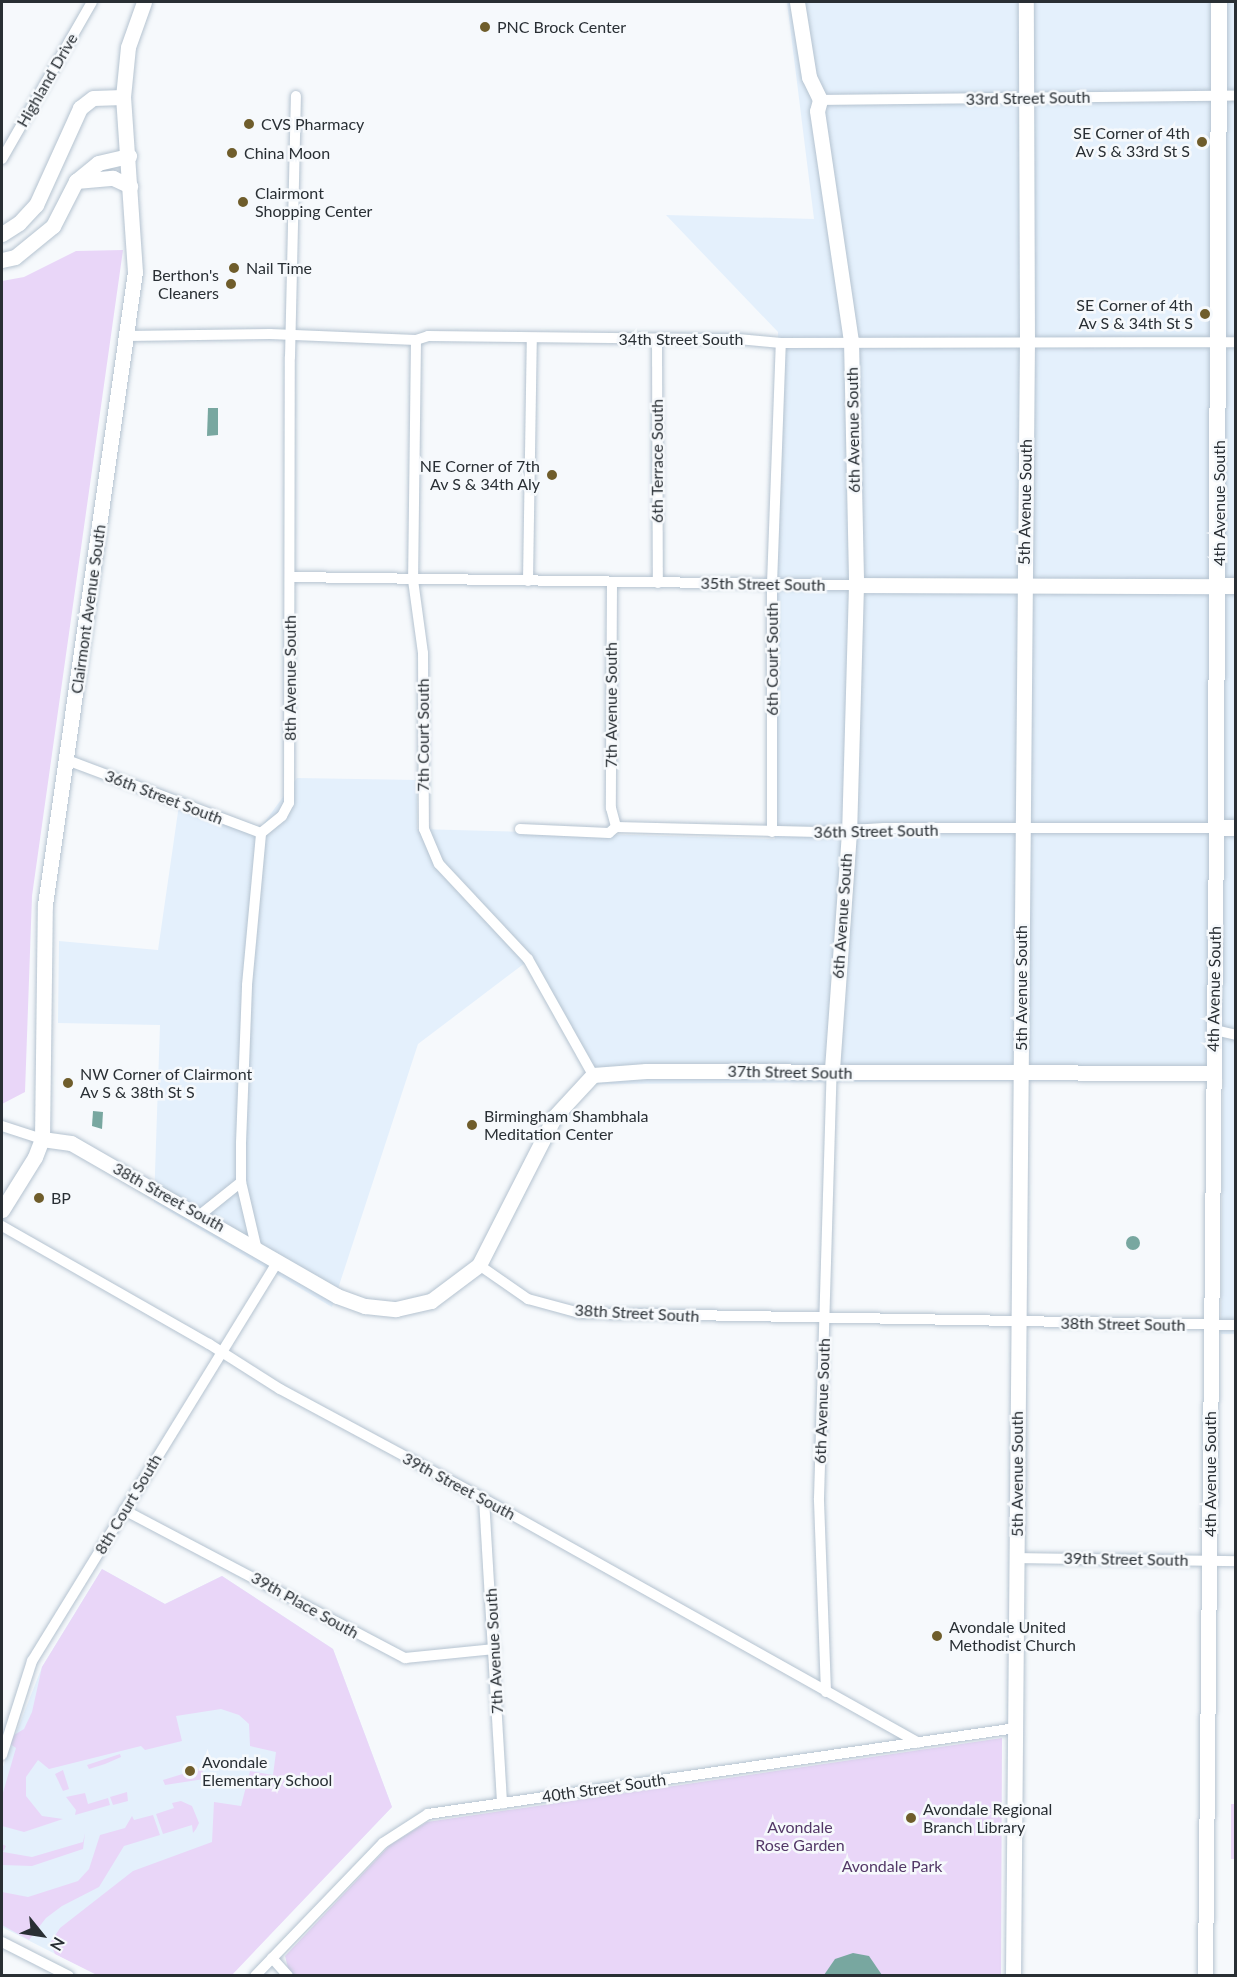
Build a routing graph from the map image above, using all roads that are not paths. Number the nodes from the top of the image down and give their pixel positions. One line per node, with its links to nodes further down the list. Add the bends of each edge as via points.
1 (92, 2): 13 (street, Highland Drive)
2 (144, 2): 9 (street, Clairmont Avenue South, via 128,47)
3 (797, 2): 11 (street, 6th Avenue South, via 809,77)
4 (1026, 2): 10 (street, 5th Avenue South)
5 (1219, 2): 7 (main road, 4th Avenue South)
6 (296, 96): 19 (street, 8th Avenue South)
7 (1218, 96): 8 (street, 33rd Street South); 10 (street, 33rd Street South); 25 (main road, 4th Avenue South)
8 (1236, 96)
9 (123, 97): 12 (street, Clairmont Avenue South); 16 (street, via 93,98 80,108 36,205)
10 (1028, 98): 11 (street, 33rd Street South); 24 (street, 5th Avenue South)
11 (820, 100): 23 (street, 6th Avenue South, via 817,111)
12 (129, 156): 14 (street, via 98,163); 15 (street, Clairmont Avenue South)
13 (2, 159)
14 (76, 181): 15 (street, via 113,178); 17 (street, via 53,226 15,257)
15 (130, 186): 18 (street, Clairmont Avenue South, via 135,272)
16 (2, 234)
17 (2, 260)
18 (127, 336): 19 (street, 34th Street South); 36 (street, Clairmont Avenue South)
19 (293, 336): 22 (street, 34th Street South, via 400,336); 27 (street, 8th Avenue South)
20 (532, 338): 21 (street, 34th Street South); 22 (street, 34th Street South, via 428,336); 29 (street)
21 (657, 339): 26 (street, 34th Street South); 31 (street, 6th Terrace South)
22 (416, 340): 28 (street, 7th Court South)
23 (851, 340): 24 (street, 34th Street South); 26 (street, 34th Street South); 34 (street, 6th Avenue South)
24 (1027, 342): 25 (street, 34th Street South); 33 (street, 5th Avenue South)
25 (1227, 342): 35 (main road, 4th Avenue South)
26 (781, 343): 32 (street, 6th Court South)
27 (290, 578): 28 (street, 35th Street South); 44 (street, 8th Avenue South, via 290,803 282,816)
28 (413, 580): 29 (street, 35th Street South); 50 (street, 7th Court South, via 423,653 424,829 439,864 528,959)
29 (528, 581): 30 (street, 35th Street South)
30 (612, 582): 31 (street, 35th Street South); 37 (street, 7th Avenue South, via 611,808)
31 (658, 583): 32 (street, 35th Street South)
32 (772, 584): 34 (street, 35th Street South); 42 (street, 6th Court South)
33 (1023, 584): 34 (street, 35th Street South); 35 (street, 35th Street South); 38 (street, 5th Avenue South)
34 (856, 585): 43 (street, 6th Avenue South)
35 (1227, 586): 39 (main road, 4th Avenue South)
36 (67, 760): 44 (street, 36th Street South); 52 (street, Clairmont Avenue South, via 45,905)
37 (616, 827): 41 (street, 36th Street South, via 609,833); 42 (street, 36th Street South)
38 (1021, 828): 39 (street, 36th Street South); 43 (street, 36th Street South, via 884,828); 49 (street, 5th Avenue South)
39 (1216, 828): 40 (main road, 36th Street South); 45 (street, 4th Avenue South)
40 (1236, 828)
41 (520, 829)
42 (772, 832): 43 (street, 36th Street South)
43 (849, 832): 47 (street, 6th Avenue South)
44 (261, 833): 53 (street, via 247,984)
45 (1215, 1030): 46 (street); 48 (street, 4th Avenue South)
46 (1236, 1035)
47 (832, 1070): 49 (street, 37th Street South); 50 (street, 37th Street South); 60 (street, 6th Avenue South)
48 (1211, 1072): 49 (street, 37th Street South); 63 (street, 4th Avenue South)
49 (1020, 1074): 61 (street, 5th Avenue South)
50 (593, 1075): 59 (street, via 555,1116)
51 (2, 1126): 52 (street, 38th Street South)
52 (42, 1138): 54 (street, Clairmont Avenue South, via 35,1157); 55 (street, 38th Street South, via 71,1143)
53 (241, 1182): 55 (street); 57 (street)
54 (2, 1210)
55 (200, 1215): 57 (street, 38th Street South)
56 (2, 1226): 64 (street, 39th Street South)
57 (256, 1246): 58 (street, 38th Street South)
58 (277, 1263): 59 (street, 38th Street South, via 365,1306 396,1309 431,1301); 64 (street, 8th Court South)
59 (479, 1265): 60 (street, 38th Street South, via 528,1299 580,1313)
60 (825, 1317): 61 (street, 38th Street South); 71 (street, 6th Avenue South, via 819,1498)
61 (1017, 1322): 63 (street, 38th Street South); 67 (street, 5th Avenue South)
62 (1236, 1325): 63 (street, 38th Street South)
63 (1212, 1326): 68 (street, 4th Avenue South)
64 (220, 1352): 65 (street, 39th Street South, via 331,1418); 66 (street, 8th Court South)
65 (484, 1499): 70 (street, 7th Avenue South); 71 (street, 39th Street South)
66 (124, 1510): 70 (street, 39th Place South, via 405,1658); 74 (street, 8th Court South, via 32,1660)
67 (1017, 1558): 68 (street, 39th Street South); 72 (street, 5th Avenue South)
68 (1210, 1560): 69 (street, 39th Street South); 82 (street, 4th Avenue South)
69 (1236, 1561)
70 (495, 1649): 75 (street, 7th Avenue South)
71 (826, 1692): 73 (street, 39th Street South)
72 (1016, 1728): 73 (street, 40th Street South); 81 (street, 5th Avenue South)
73 (918, 1743): 75 (street, 40th Street South)
74 (2, 1755)
75 (502, 1803): 77 (street, 40th Street South, via 428,1814 403,1828 383,1843)
76 (2, 1942): 78 (street)
77 (272, 1958): 79 (street, 40th Street South); 80 (street)
78 (69, 1976)
79 (255, 1976)
80 (288, 1976)
81 (1013, 1976)
82 (1205, 1976)

